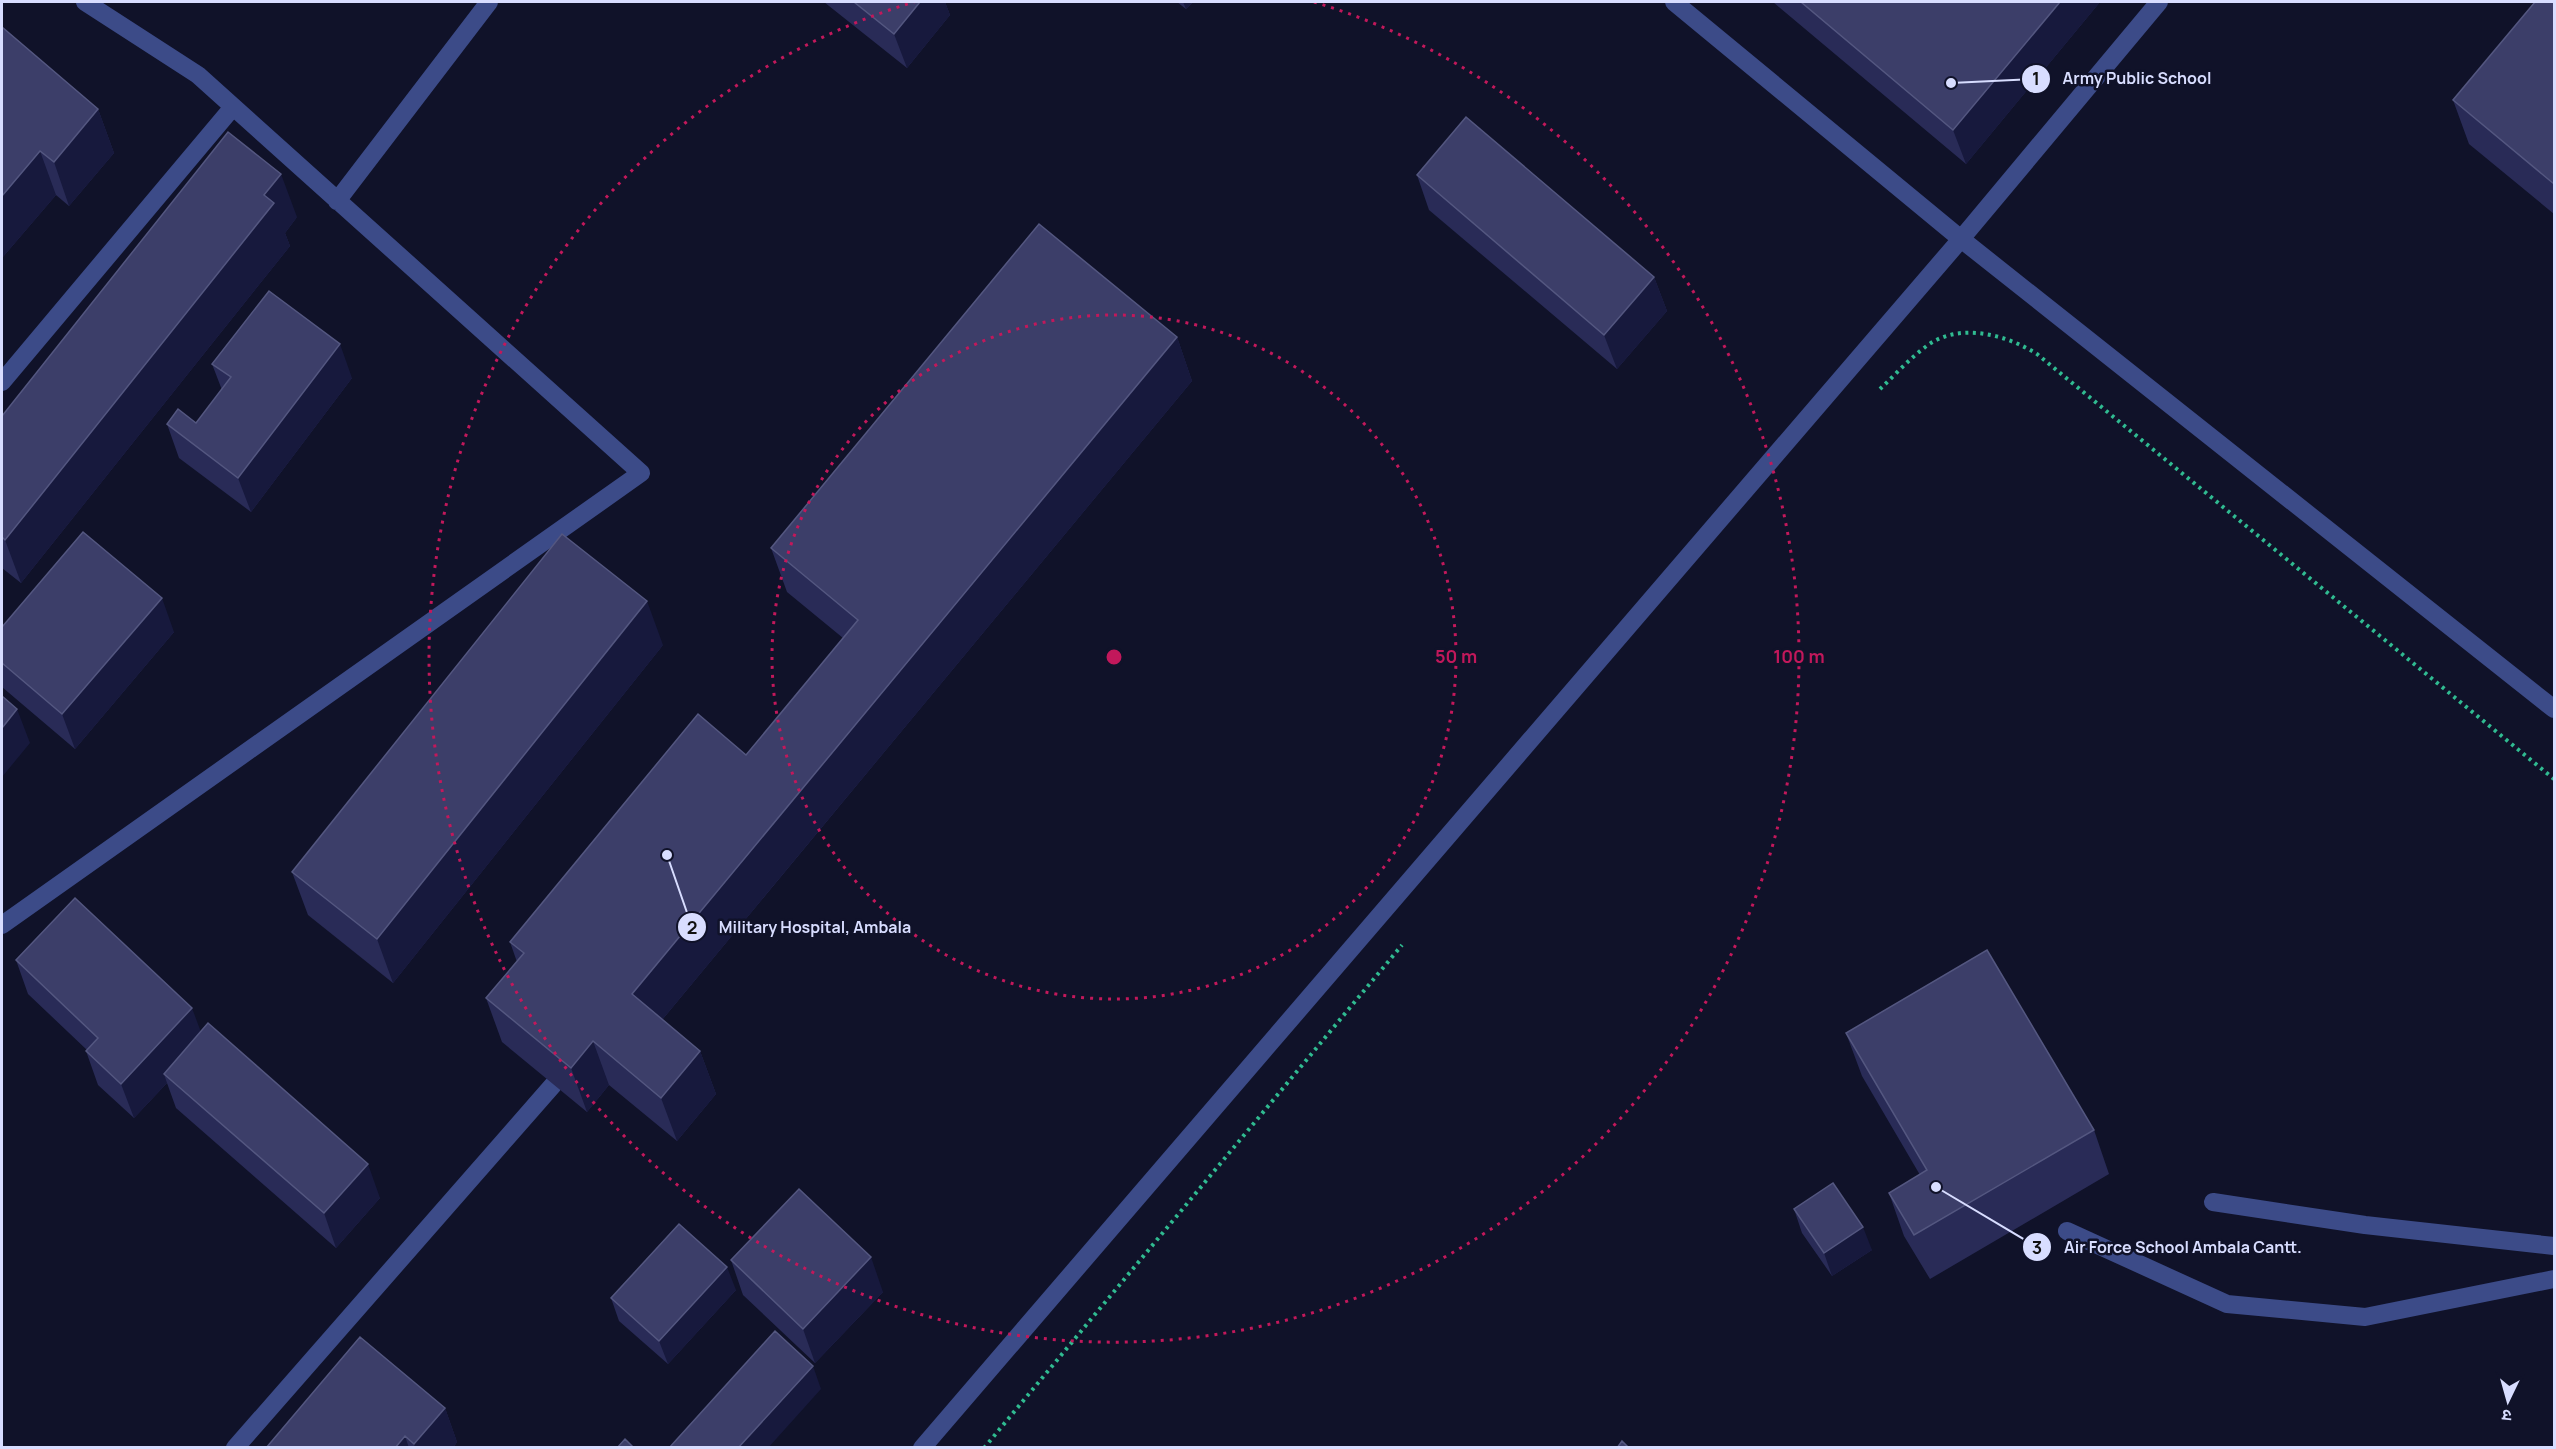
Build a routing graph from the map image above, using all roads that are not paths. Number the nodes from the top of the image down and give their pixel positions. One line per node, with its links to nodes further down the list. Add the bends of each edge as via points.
1 (85, 2): 5 (street, via 198,75)
2 (489, 2): 6 (street)
3 (1674, 2): 7 (street)
4 (2159, 2): 7 (street)
5 (233, 106): 6 (street); 8 (street)
6 (337, 201): 10 (street, via 641,473)
7 (1961, 239): 9 (street); 17 (street)
8 (2, 382)
9 (2554, 709)
10 (2, 925)
11 (553, 1085): 16 (street)
12 (2213, 1202): 14 (street, via 2365,1225)
13 (2067, 1232): 15 (street, via 2227,1304 2365,1317)
14 (2554, 1246)
15 (2554, 1279)
16 (235, 1448)
17 (922, 1448)

